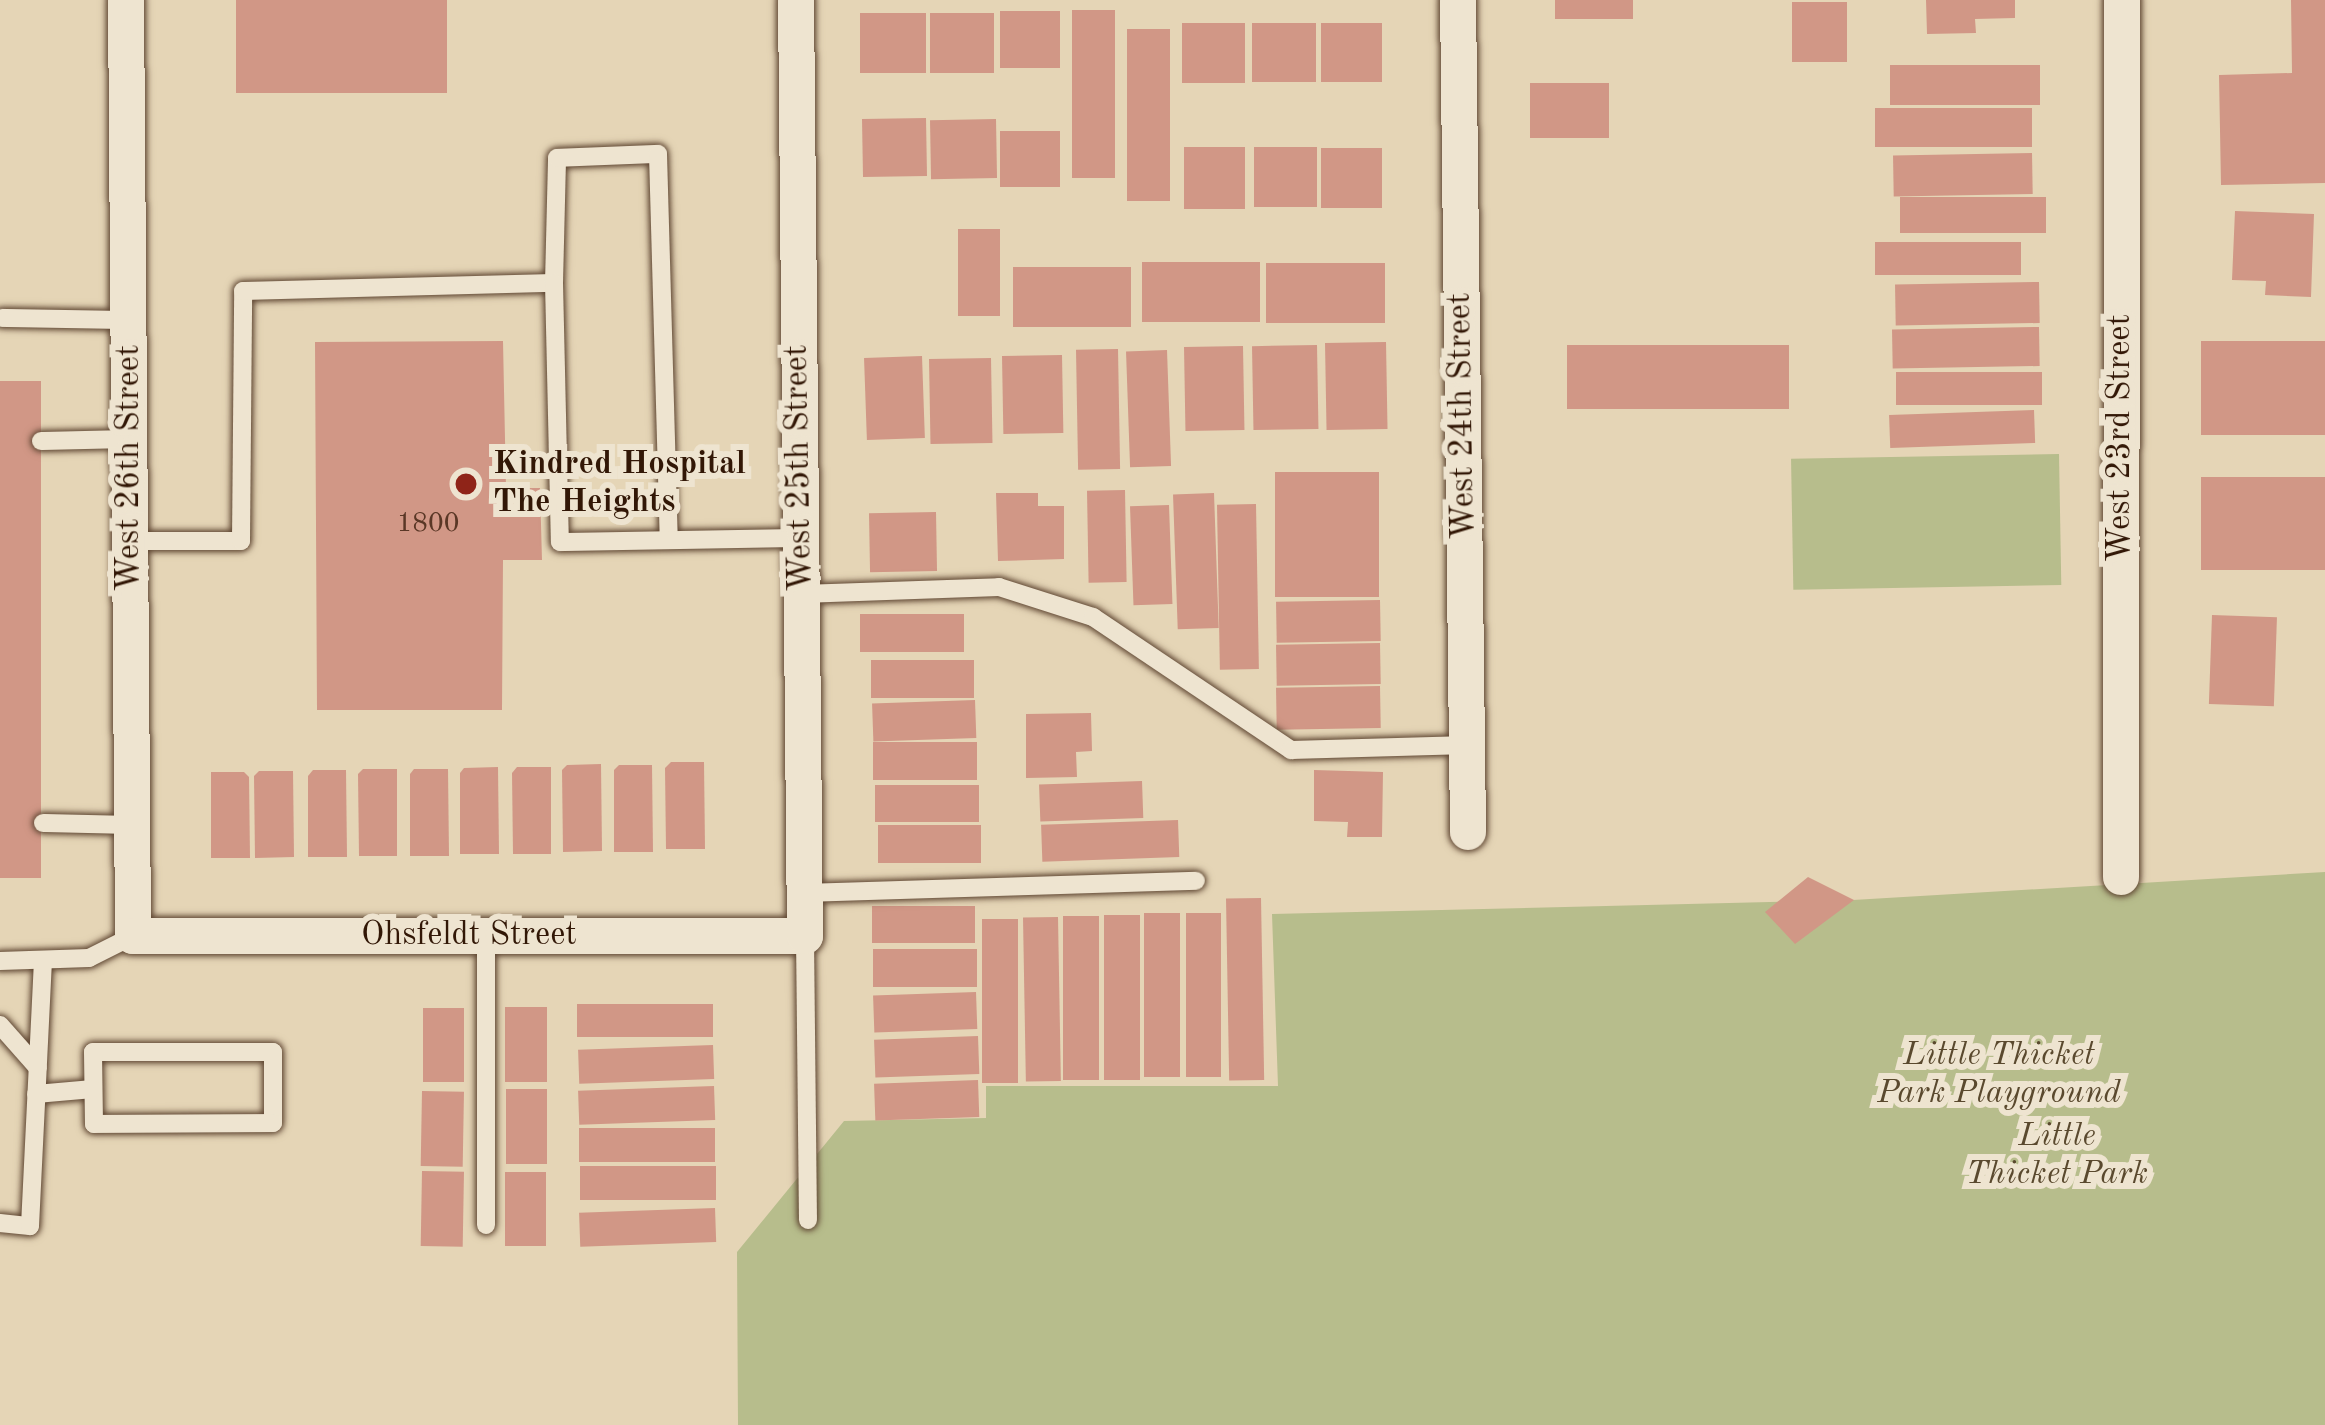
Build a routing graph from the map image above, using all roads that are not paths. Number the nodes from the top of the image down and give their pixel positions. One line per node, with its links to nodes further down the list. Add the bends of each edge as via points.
1 (126, 0): 7 (street, West 26th Street)
2 (796, 0): 10 (street, West 25th Street)
3 (1458, 0): 14 (street, West 24th Street)
4 (2122, 0): 18 (street, West 23rd Street)
5 (554, 284): 11 (lane, via 560,542); 11 (lane, via 556,158 658,154); 12 (lane, via 243,291 241,541)
6 (2, 318): 7 (lane)
7 (129, 320): 8 (street, West 26th Street)
8 (129, 439): 9 (lane); 12 (street, West 26th Street)
9 (41, 441)
10 (801, 538): 11 (lane); 13 (street, West 25th Street)
11 (669, 540)
12 (130, 541): 16 (street, West 26th Street)
13 (802, 594): 14 (lane, via 999,587 1093,616 1291,750); 20 (street, West 25th Street)
14 (1468, 745): 17 (street, West 24th Street)
15 (44, 823): 16 (lane)
16 (133, 825): 21 (street, West 26th Street)
17 (1468, 832)
18 (2121, 877)
19 (1196, 881): 20 (lane)
20 (805, 893): 23 (street, West 25th Street)
21 (133, 936): 22 (street, Ohsfeldt Street); 24 (lane, via 89,958)
22 (486, 936): 23 (street, Ohsfeldt Street); 32 (lane)
23 (805, 936): 30 (lane)
24 (43, 960): 25 (lane); 27 (lane)
25 (0, 961)
26 (0, 1025): 27 (lane)
27 (38, 1068): 29 (lane)
28 (93, 1089): 28 (lane, via 94,1124 274,1123 273,1052 93,1052); 29 (lane)
29 (36, 1094): 31 (lane, via 30,1226)
30 (808, 1220)
31 (0, 1223)
32 (487, 1225)

